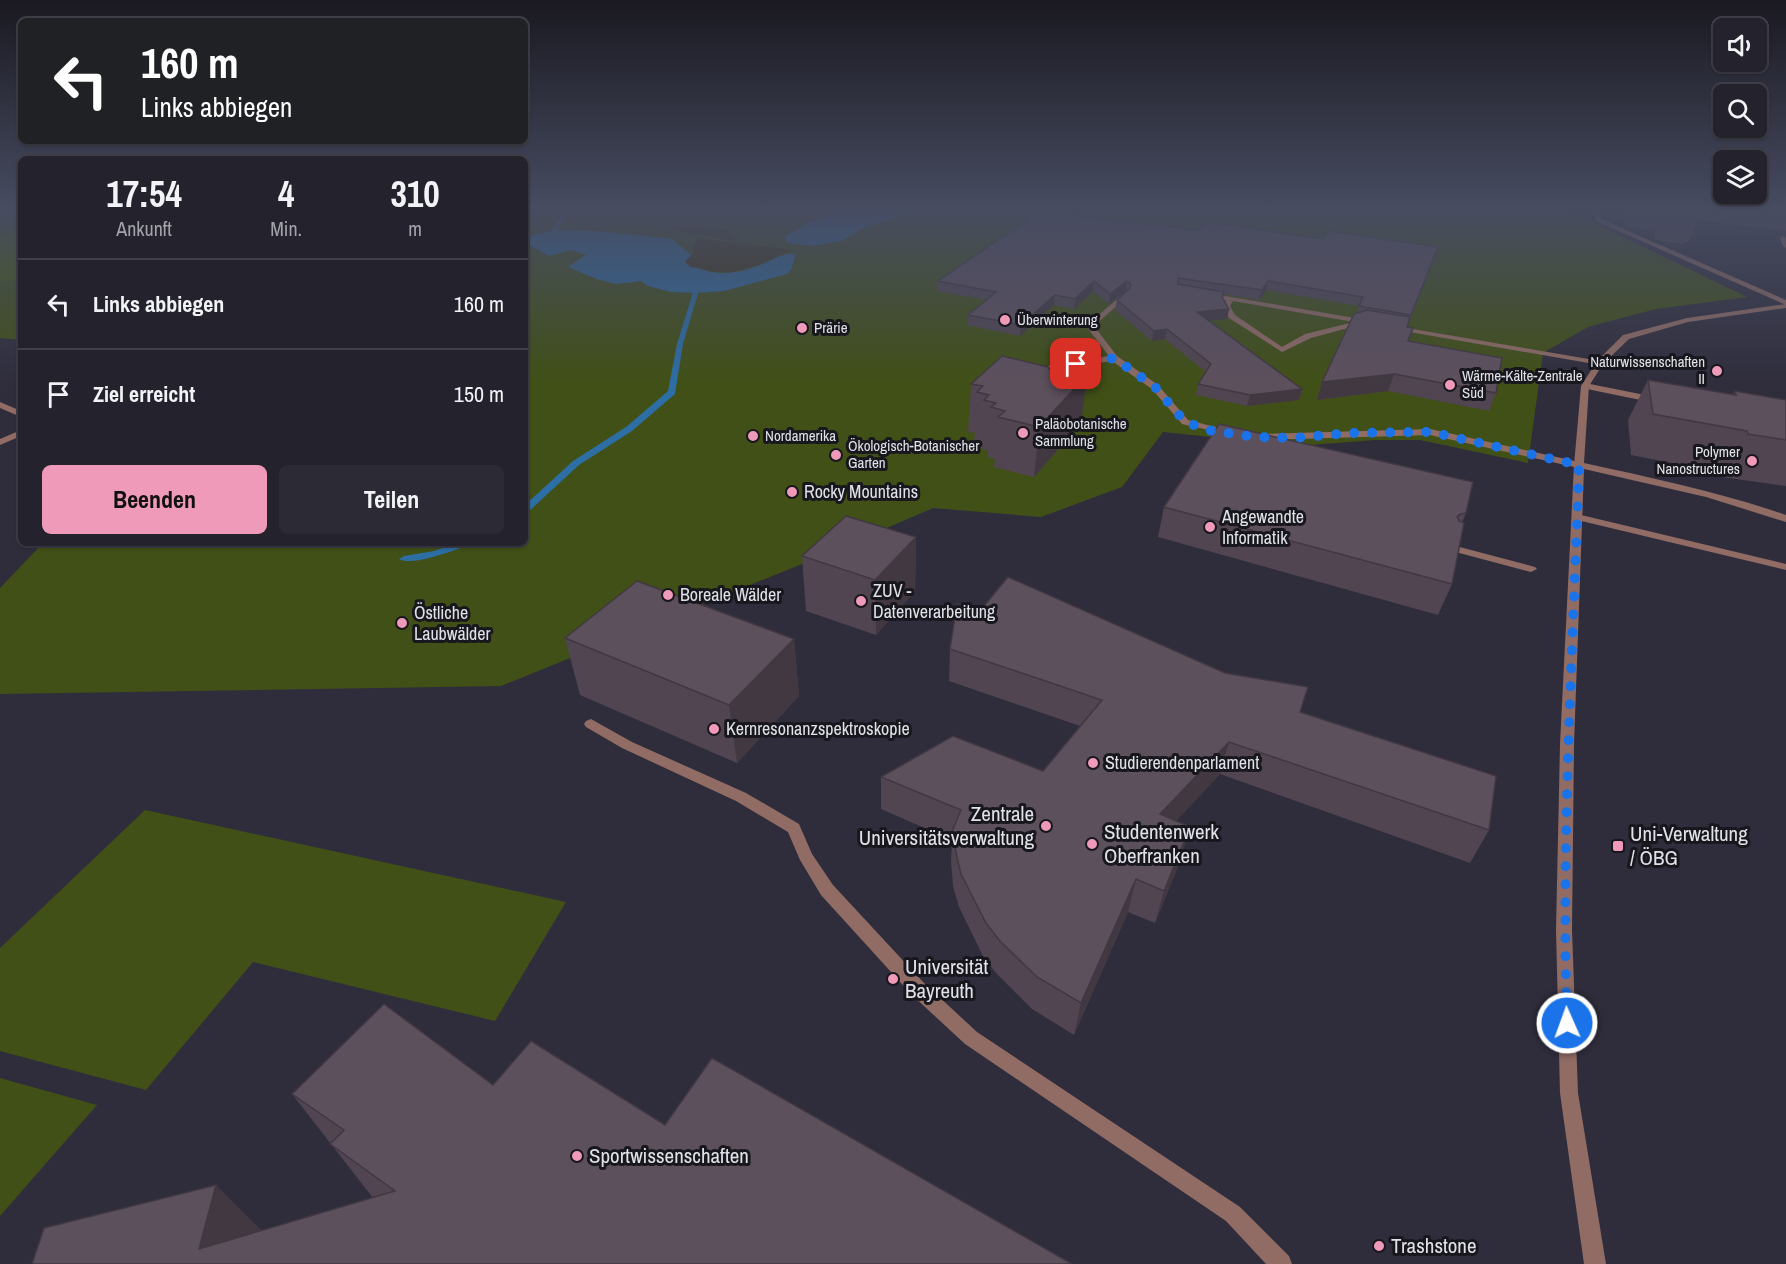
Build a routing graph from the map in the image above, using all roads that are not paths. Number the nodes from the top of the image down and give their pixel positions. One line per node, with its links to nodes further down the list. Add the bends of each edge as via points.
1 (1704, 268): 5 (street)
2 (1200, 294): 4 (street)
3 (1125, 295): 9 (street, via 1090,326)
4 (1231, 299): 6 (street); 6 (street, via 1226,306 1232,316 1282,350 1308,336)
5 (1786, 305): 10 (street, via 1687,320 1626,337)
6 (1363, 322): 7 (street)
7 (1378, 325)
8 (1389, 327): 10 (street)
9 (1114, 358): 12 (street); 19 (street, via 1155,387 1185,422)
10 (1600, 363): 14 (street)
11 (1028, 369): 12 (street)
12 (1037, 370): 13 (street)
13 (1037, 380)
14 (1585, 386): 15 (street); 22 (street)
15 (1661, 401)
16 (0, 405): 17 (street)
17 (18, 413)
18 (18, 434): 21 (street)
19 (1234, 434)
20 (1256, 437): 22 (street, via 1430,432)
21 (0, 442)
22 (1579, 465): 23 (street); 24 (street, via 1676,486)
23 (1577, 517): 26 (street); 30 (street, via 1564,930 1569,1093)
24 (1786, 519)
25 (1452, 548): 27 (street)
26 (1786, 567)
27 (1531, 569)
28 (591, 724): 29 (street, via 627,745 741,797 794,828 805,856 827,890 917,988 970,1038 1233,1214)
29 (1281, 1264)
30 (1595, 1264)

